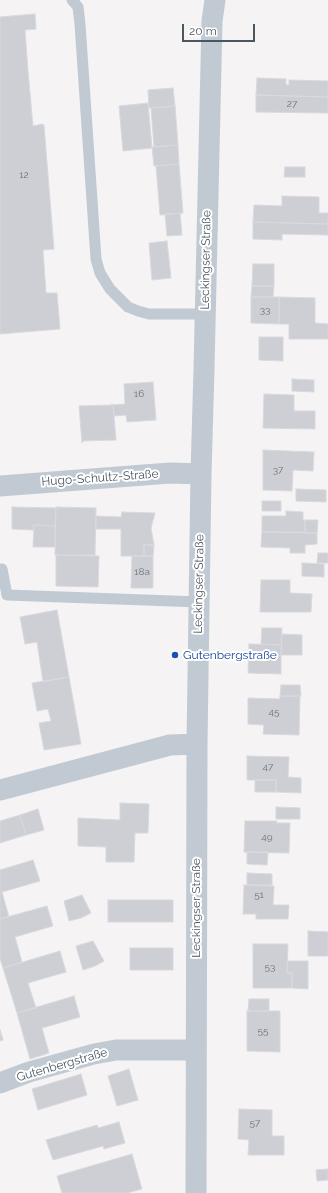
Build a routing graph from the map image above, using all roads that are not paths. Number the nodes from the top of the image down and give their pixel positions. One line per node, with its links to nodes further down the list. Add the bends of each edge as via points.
1 (72, 0): 3 (lane, via 78,7 80,24 96,259 100,273 110,289 128,307 138,311 149,314)
2 (215, 0): 3 (street, Leckingser Straße, via 212,21)
3 (205, 314): 4 (street, Leckingser Straße)
4 (201, 474): 5 (street, Hugo-Schultz-Straße); 7 (street, Leckingser Straße)
5 (0, 486)
6 (2, 569): 7 (lane, via 7,595)
7 (200, 602): 8 (street, Leckingser Straße)
8 (197, 744): 9 (street, via 170,745); 10 (street, Leckingser Straße)
9 (0, 790)
10 (196, 1050): 11 (street, Gutenbergstraße, via 116,1050 29,1072); 12 (street, Leckingser Straße)
11 (0, 1083)
12 (196, 1193)

